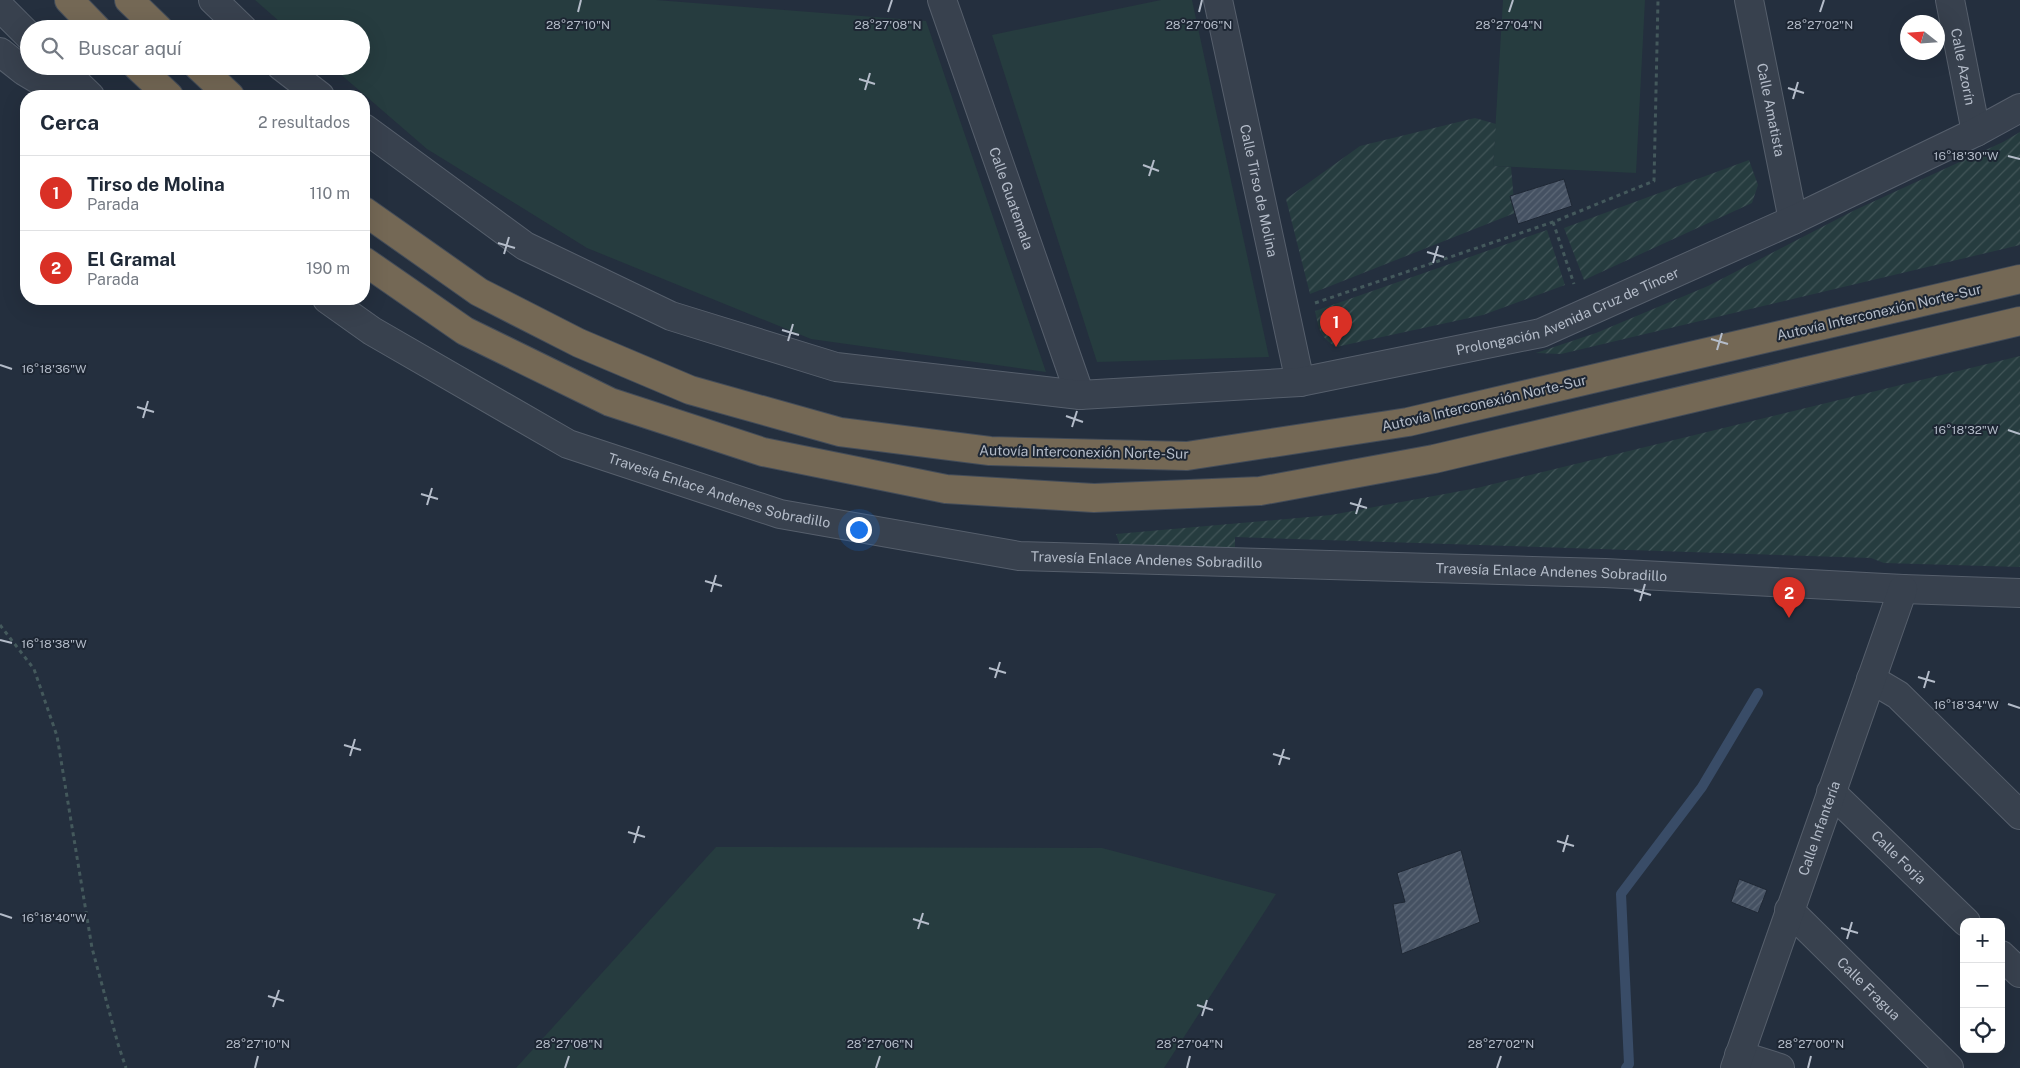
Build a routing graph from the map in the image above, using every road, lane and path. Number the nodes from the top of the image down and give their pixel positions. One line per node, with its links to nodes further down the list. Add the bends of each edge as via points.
1 (69, 0): 10 (highway)
2 (129, 0): 11 (highway)
3 (213, 0): 12 (street)
4 (942, 0): 39 (street, Calle Guatemala)
5 (1218, 0): 35 (street, Calle Tirso de Molina)
6 (1658, 0): 31 (path, via 1654,182)
7 (1748, 0): 30 (street, Calle Amatista)
8 (1950, 0): 28 (street, Calle Azorín)
9 (0, 7): 13 (street)
10 (88, 20)
11 (150, 20)
12 (234, 20)
13 (20, 27)
14 (0, 52): 15 (street)
15 (20, 67)
16 (32, 75): 21 (street)
17 (69, 75): 22 (street)
18 (146, 75): 23 (highway)
19 (208, 75): 24 (highway)
20 (293, 75): 25 (street)
21 (56, 90)
22 (84, 90)
23 (162, 90)
24 (224, 90)
25 (312, 90)
26 (2020, 108): 28 (street, Prolongación Avenida Cruz de Tíncer)
27 (370, 132): 39 (street, via 525,246 671,316 836,367)
28 (1976, 132): 30 (street, Prolongación Avenida Cruz de Tíncer)
29 (370, 215): 33 (highway, Autovía Interconexión Norte-Sur, via 479,292 579,343 690,390 840,432 990,452 1187,456 1408,422)
30 (1792, 220): 36 (street, Prolongación Avenida Cruz de Tíncer)
31 (1553, 222): 35 (path); 36 (path)
32 (370, 265): 37 (highway, via 465,331 610,402 754,449 946,489 1094,498 1260,491 1424,461)
33 (2020, 279)
34 (335, 305): 40 (street, Travesía Enlace Andenes Sobradillo, via 372,331 568,444 780,514 1019,556 1596,572)
35 (1286, 312): 38 (street, Calle Tirso de Molina)
36 (1584, 313): 38 (street, Prolongación Avenida Cruz de Tíncer, via 1541,333)
37 (2020, 321)
38 (1300, 382): 39 (street, Prolongación Avenida Cruz de Tíncer)
39 (1080, 395)
40 (1903, 589): 41 (street, Travesía Enlace Andenes Sobradillo); 43 (street, Calle Infantería)
41 (2020, 593)
42 (0, 625): 51 (path, via 34,669 57,736 92,948)
43 (1871, 679): 44 (street, Calle Infantería); 45 (street, via 1898,695)
44 (1831, 792): 46 (street, Calle Infantería); 47 (street, Calle Forja)
45 (2020, 815)
46 (1789, 910): 50 (street, Calle Infantería); 53 (street, Calle Fragua)
47 (1962, 918)
48 (2005, 959): 49 (street)
49 (2020, 973)
50 (1737, 1062): 52 (street)
51 (126, 1068)
52 (1780, 1068)
53 (1949, 1068)

